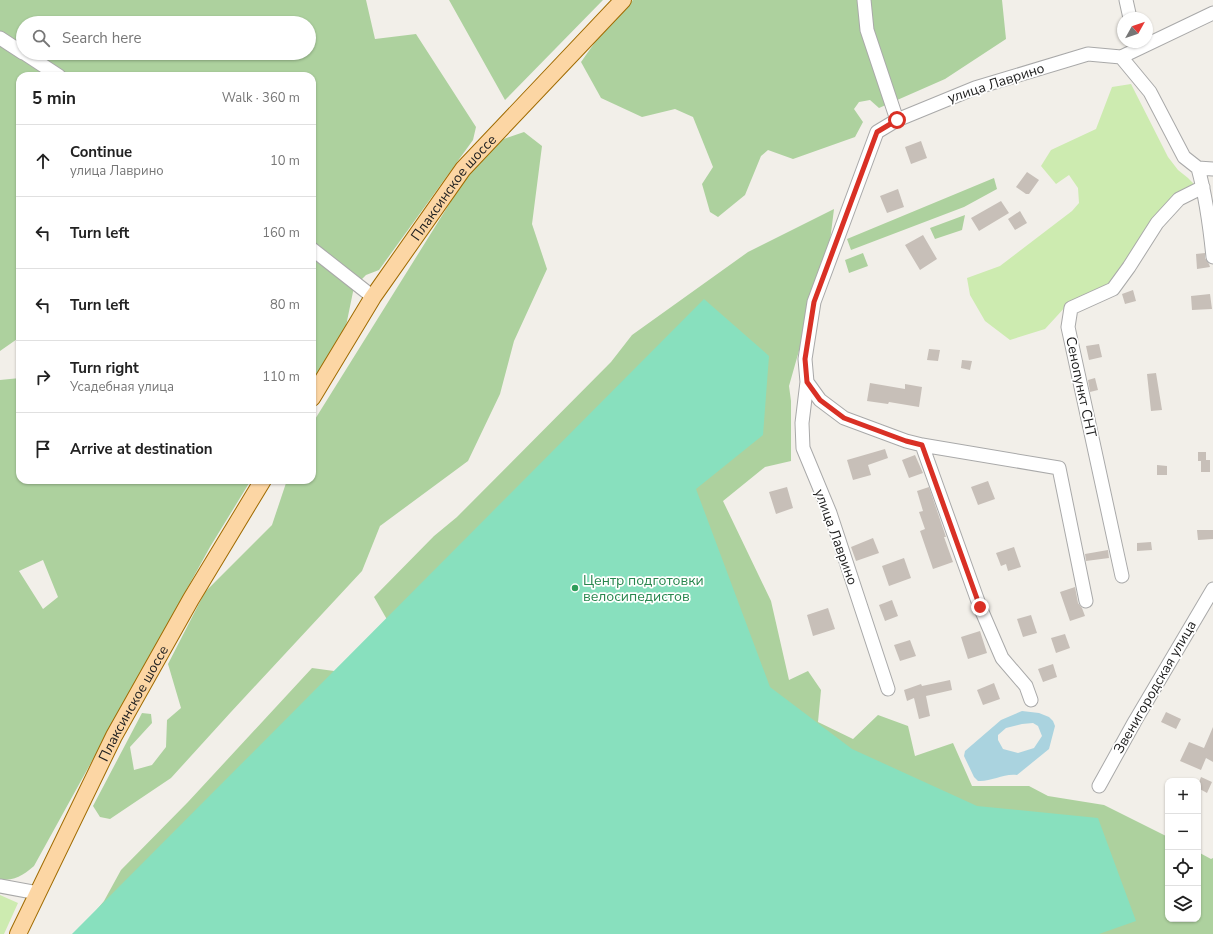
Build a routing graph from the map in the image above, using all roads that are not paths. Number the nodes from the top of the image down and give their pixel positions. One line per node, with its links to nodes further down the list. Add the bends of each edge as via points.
1 (623, 0): 19 (main road, Плаксинское шоссе, via 463,169)
2 (864, 0): 13 (street, via 867,30)
3 (1126, 0): 4 (street)
4 (1129, 12)
5 (1213, 13): 7 (street)
6 (0, 38): 8 (street)
7 (1153, 38)
8 (16, 48)
9 (1132, 48): 10 (street)
10 (1121, 57): 13 (street, улица Лаврино, via 1088,54 975,88); 14 (street, via 1150,92 1184,157)
11 (34, 60): 12 (street)
12 (53, 72)
13 (897, 120): 20 (street, улица Лаврино, via 877,132 814,302 805,359)
14 (1198, 168): 15 (street); 16 (street)
15 (1213, 169)
16 (1203, 187): 18 (street); 24 (street, Сенопункт СНТ, via 1179,199 1157,223 1113,289 1071,308 1068,327)
17 (316, 252): 19 (street)
18 (1213, 257)
19 (373, 297): 21 (main road, Плаксинское шоссе)
20 (807, 382): 22 (street, via 820,400 844,418); 27 (street, улица Лаврино, via 802,448 830,513)
21 (316, 391)
22 (922, 445): 26 (street, via 1059,468); 28 (street, via 980,607 1002,658 1026,686)
23 (261, 484): 31 (main road, Плаксинское шоссе, via 191,599 114,736)
24 (1122, 576)
25 (1213, 589): 29 (street, Звенигородская улица)
26 (1086, 601)
27 (888, 689)
28 (1031, 700)
29 (1099, 786)
30 (0, 886): 31 (street)
31 (38, 893): 32 (main road, Плаксинское шоссе)
32 (18, 934)

